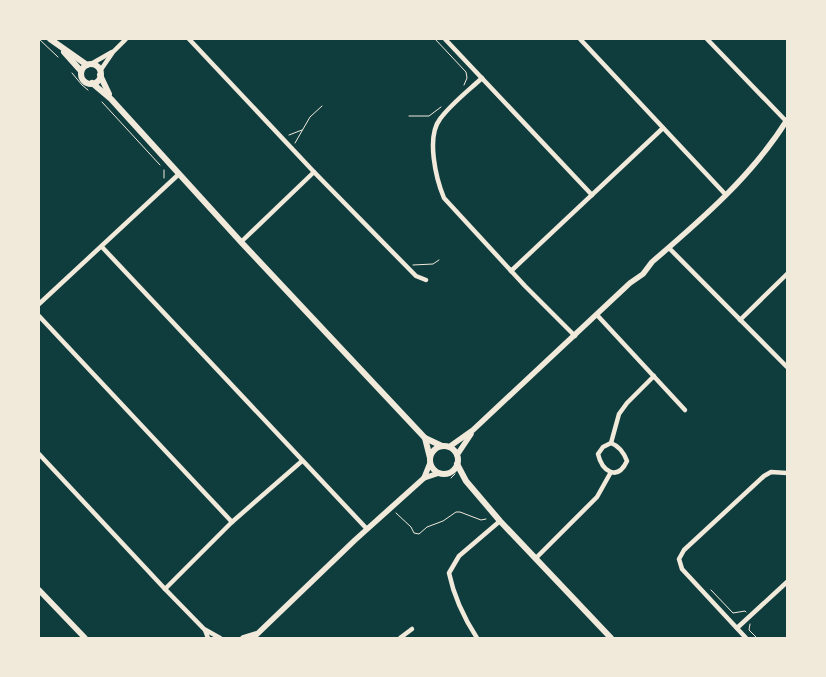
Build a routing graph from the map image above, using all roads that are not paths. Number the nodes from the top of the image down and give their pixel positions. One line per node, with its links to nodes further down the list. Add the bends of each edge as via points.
1 (50, 39): 7 (main road)
2 (126, 39): 8 (street)
3 (189, 39): 17 (street)
4 (445, 39): 12 (street)
5 (580, 39): 16 (street)
6 (708, 39): 15 (street)
7 (59, 46): 9 (main road); 10 (main road)
8 (113, 52): 9 (street); 11 (street)
9 (89, 64): 10 (main road); 11 (main road, via 95,65)
10 (81, 71): 13 (main road, via 83,80)
11 (100, 73): 13 (main road); 14 (main road)
12 (482, 78): 19 (street); 24 (street, via 439,120 434,129 434,162 444,198)
13 (92, 83): 14 (main road)
14 (111, 99): 18 (main road)
15 (787, 121): 20 (street, via 764,154)
16 (663, 128): 19 (street); 20 (street)
17 (314, 172): 21 (street); 26 (street, via 416,276)
18 (179, 174): 21 (main road); 22 (street)
19 (592, 195): 24 (street)
20 (726, 195): 23 (street)
21 (241, 242): 36 (main road)
22 (102, 247): 27 (street); 42 (street)
23 (669, 248): 28 (street); 30 (street)
24 (511, 271): 31 (street)
25 (787, 274): 30 (street)
26 (426, 280)
27 (39, 304)
28 (597, 315): 31 (street); 33 (street)
29 (39, 316): 52 (street)
30 (740, 320): 32 (street)
31 (575, 336): 35 (street)
32 (787, 367)
33 (654, 376): 34 (street); 37 (street, via 618,414)
34 (684, 410)
35 (473, 430): 39 (street); 41 (street)
36 (425, 438): 38 (main road); 43 (main road)
37 (611, 443): 45 (street, via 602,447 598,454); 45 (street, via 625,455 627,462 621,471)
38 (442, 446): 39 (main road); 43 (main road, via 434,450)
39 (449, 447): 41 (main road)
40 (39, 454): 56 (street)
41 (457, 456): 44 (main road)
42 (302, 460): 52 (street); 53 (street)
43 (430, 460): 46 (main road); 49 (street)
44 (457, 464): 47 (main road); 50 (main road)
45 (610, 472): 54 (street, via 597,497)
46 (439, 473): 47 (main road); 49 (street)
47 (449, 473): 50 (main road)
48 (787, 474): 58 (street, via 772,472 764,476 684,550 680,559 682,569)
49 (424, 478): 53 (street)
50 (466, 481): 51 (main road)
51 (500, 521): 54 (main road); 68 (street, via 459,556 449,573 464,616)
52 (232, 522): 56 (street)
53 (367, 529): 61 (street)
54 (536, 558): 69 (main road)
55 (787, 582): 58 (street)
56 (165, 589): 59 (street)
57 (39, 590): 62 (street)
58 (737, 628): 70 (street)
59 (204, 629): 63 (street); 64 (street)
60 (412, 630): 67 (street)
61 (258, 633): 65 (street); 66 (street)
62 (85, 638)
63 (208, 638)
64 (220, 638)
65 (243, 638)
66 (253, 638)
67 (400, 638)
68 (477, 638)
69 (611, 638)
70 (746, 638)

